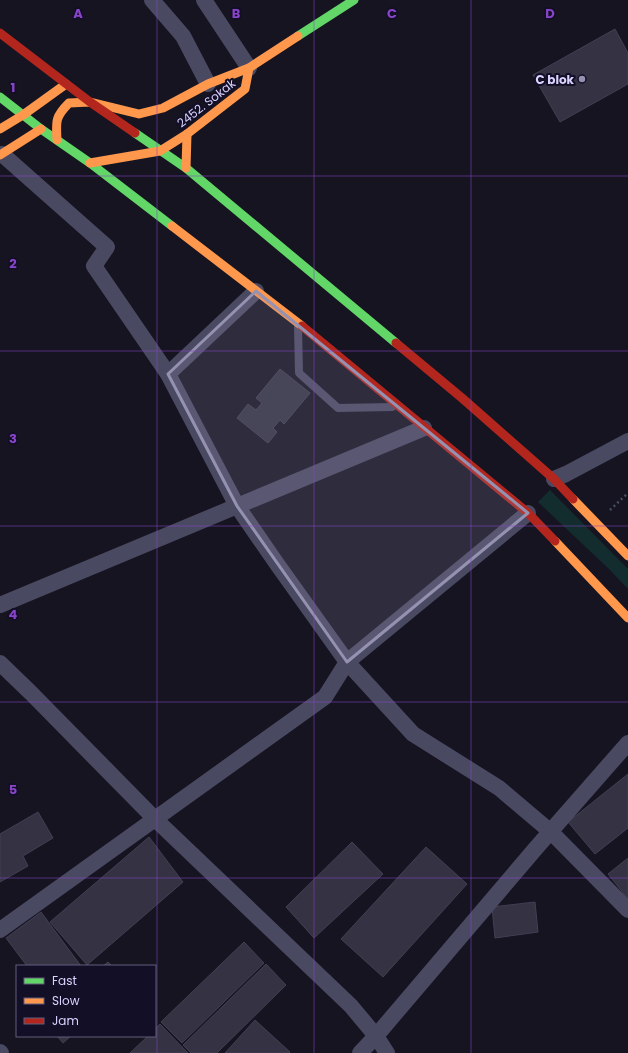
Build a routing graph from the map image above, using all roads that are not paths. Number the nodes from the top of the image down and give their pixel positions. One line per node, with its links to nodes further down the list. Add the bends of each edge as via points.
1 (152, 0): 7 (street, via 183,36)
2 (204, 0): 5 (street)
3 (354, 0): 5 (main road)
4 (0, 33): 6 (main road)
5 (249, 68): 7 (main road); 13 (main road, 2452. Sokak, via 245,89)
6 (66, 84): 9 (main road); 10 (main road)
7 (208, 84): 9 (main road, via 163,108 139,114)
8 (0, 97): 10 (main road)
9 (90, 102): 14 (main road, via 69,103 61,111 56,122); 15 (main road)
10 (22, 115): 11 (main road); 12 (main road)
11 (0, 129)
12 (41, 129): 14 (main road); 16 (main road)
13 (187, 134): 15 (main road, 2452. Sokak); 18 (main road)
14 (57, 140): 17 (main road)
15 (160, 151): 17 (main road, 2452. Sokak); 18 (main road)
16 (1, 155): 21 (street, via 108,247 94,266)
17 (90, 163): 19 (main road)
18 (186, 168): 25 (main road, via 462,398)
19 (256, 291): 20 (main road); 21 (street)
20 (298, 323): 22 (main road); 22 (lane, via 299,373 338,408)
21 (168, 374): 26 (street)
22 (399, 406): 23 (main road)
23 (424, 428): 26 (street); 27 (main road)
24 (628, 441): 25 (street)
25 (554, 479): 28 (main road)
26 (237, 506): 29 (street); 31 (street)
27 (528, 513): 30 (main road); 31 (street)
28 (628, 556)
29 (0, 605)
30 (628, 618)
31 (347, 662): 34 (street, via 325,697); 35 (street, via 413,734 499,788)
32 (0, 663): 34 (street)
33 (628, 743): 35 (street)
34 (155, 819): 37 (street); 38 (street, via 351,1006)
35 (551, 832): 36 (street); 38 (street)
36 (628, 910)
37 (0, 930)
38 (376, 1036): 39 (street); 40 (street)
39 (360, 1053)
40 (387, 1053)

